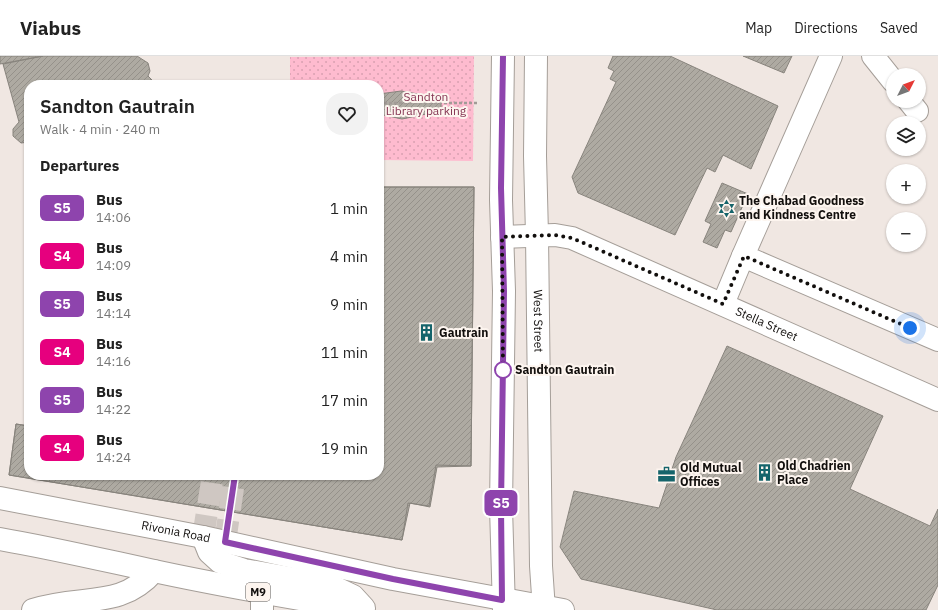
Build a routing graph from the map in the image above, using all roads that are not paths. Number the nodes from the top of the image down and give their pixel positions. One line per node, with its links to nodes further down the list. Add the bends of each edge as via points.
1 (503, 56): 7 (street)
2 (536, 56): 6 (street, West Street)
3 (831, 56): 8 (street)
4 (873, 56): 5 (street)
5 (886, 72)
6 (537, 235): 7 (street, Stella Street); 9 (street, Stella Street, via 572,238); 20 (street, West Street, via 541,566)
7 (502, 237): 19 (street)
8 (744, 256): 9 (street); 10 (street)
9 (723, 304): 11 (street, Stella Street)
10 (938, 340)
11 (937, 398)
12 (0, 498): 13 (street, Rivonia Road)
13 (203, 537): 19 (street, Rivonia Road); 23 (street, via 209,552 220,562 244,570 336,588 353,596)
14 (0, 538): 15 (street, M9)
15 (54, 548): 16 (street); 17 (street, M9)
16 (0, 551)
17 (154, 571): 18 (street, M9); 21 (street, via 138,594 125,603 102,608 48,605)
18 (262, 602): 22 (street, M9)
19 (503, 605): 20 (street, Rivonia Road)
20 (550, 609)
21 (33, 610)
22 (363, 610)
23 (366, 610)

